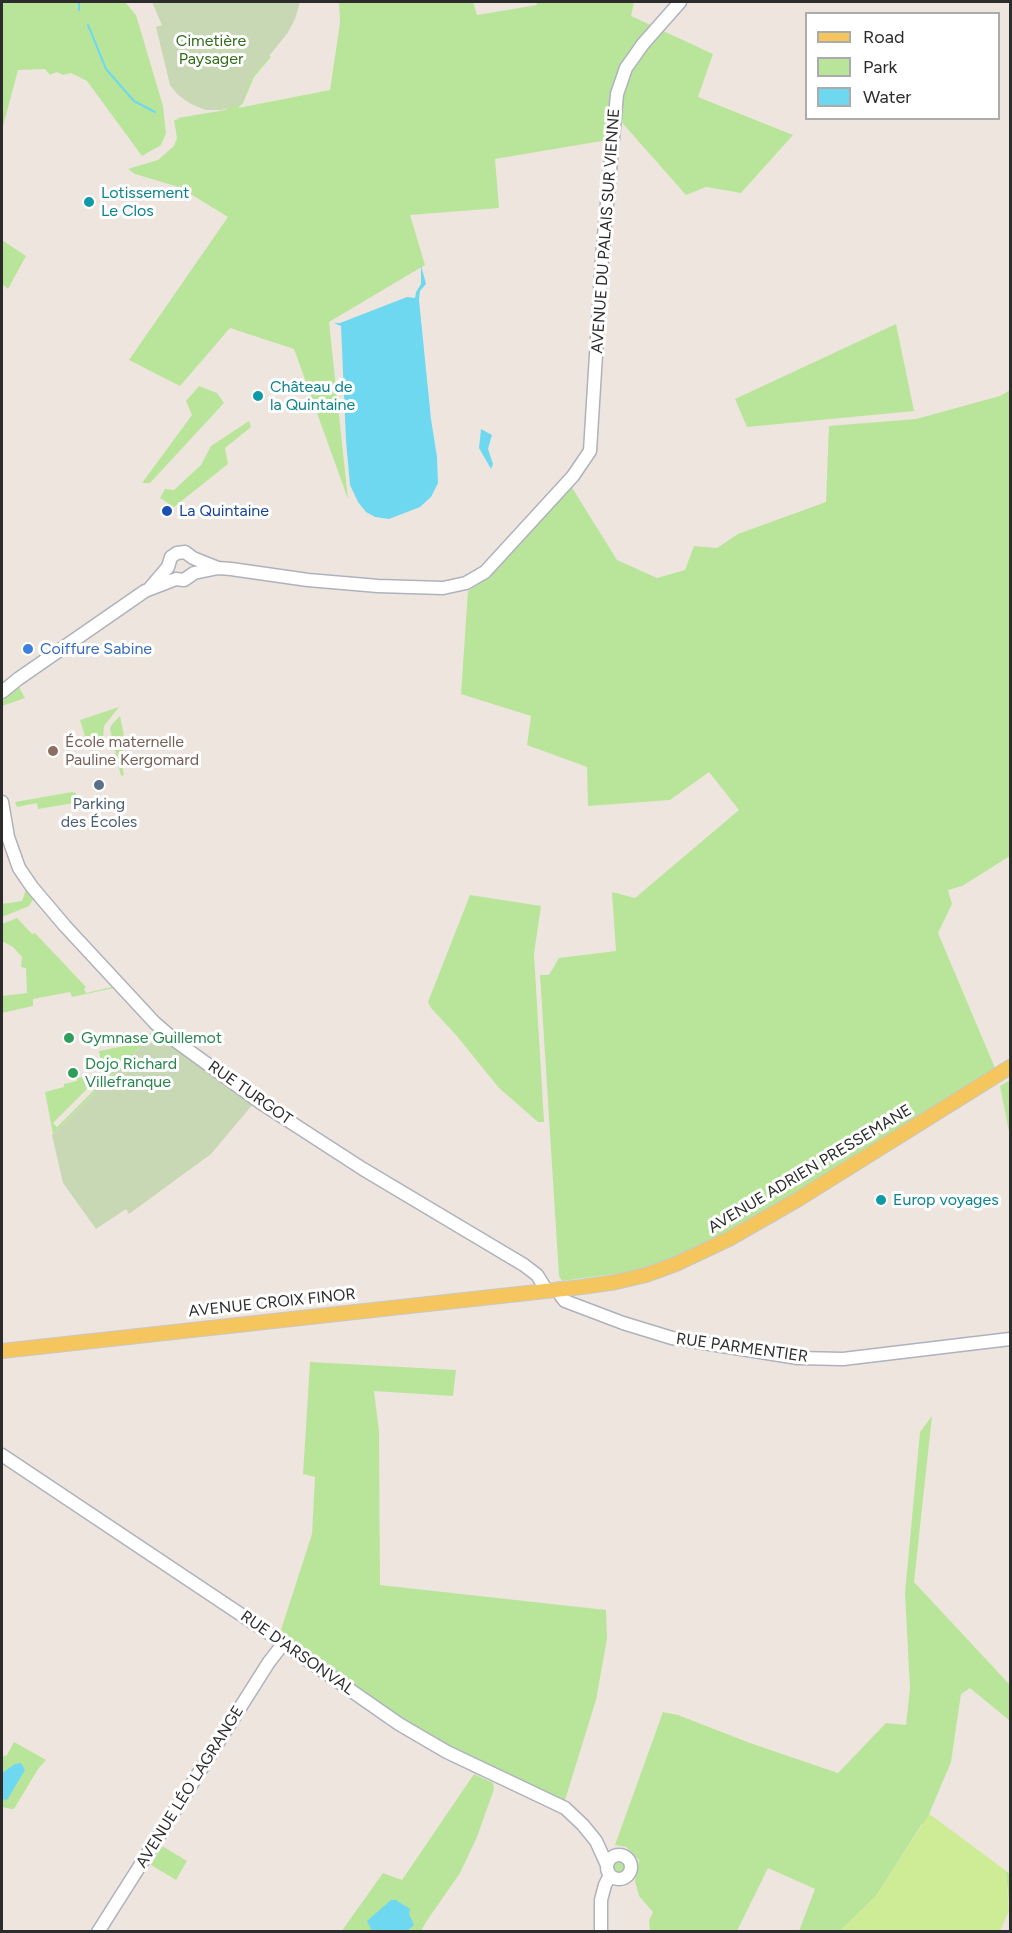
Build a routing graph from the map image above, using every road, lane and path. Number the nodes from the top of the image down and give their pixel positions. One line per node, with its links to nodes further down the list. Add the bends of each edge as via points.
1 (680, 2): 4 (street, AVENUE DU PALAIS SUR VIENNE, via 643,44 626,69 617,93 591,446 586,459 485,572 466,583 443,588 378,586)
2 (193, 558): 3 (street, via 185,552 177,553); 4 (street); 5 (street)
3 (168, 567): 6 (street); 7 (street)
4 (218, 568): 5 (street)
5 (194, 573): 6 (street, via 184,580)
6 (176, 579): 7 (street)
7 (150, 588): 8 (street)
8 (2, 692)
9 (2, 802): 11 (street, RUE TURGOT, via 19,868 32,887 155,1023 261,1103 524,1265)
10 (1011, 1067): 11 (main road, AVENUE ADRIEN PRESSEMANE, via 729,1239 646,1275)
11 (553, 1290): 12 (street, RUE PARMENTIER, via 571,1304 672,1338 798,1358 843,1359); 13 (main road, AVENUE CROIX FINOR)
12 (1011, 1339)
13 (2, 1351)
14 (2, 1455): 15 (street, RUE D'ARSONVAL)
15 (283, 1644): 16 (street, RUE D'ARSONVAL, via 409,1730 565,1808); 19 (street, AVENUE LÉO LAGRANGE)
16 (596, 1841): 17 (street, RUE D'ARSONVAL); 18 (street, RUE D'ARSONVAL)
17 (619, 1854): 18 (street, via 612,1856); 18 (street, via 628,1859 631,1869 627,1876 620,1879)
18 (608, 1870): 20 (street, via 601,1900)
19 (98, 1932)
20 (601, 1932)

